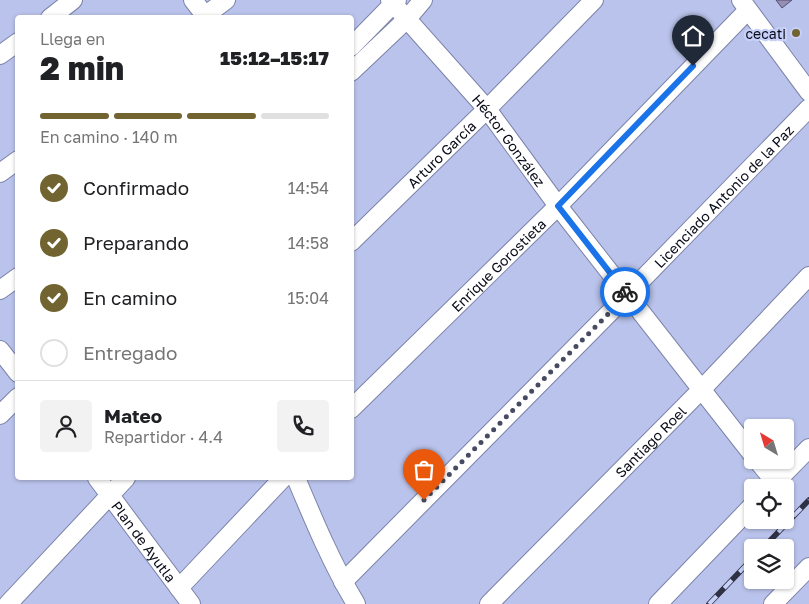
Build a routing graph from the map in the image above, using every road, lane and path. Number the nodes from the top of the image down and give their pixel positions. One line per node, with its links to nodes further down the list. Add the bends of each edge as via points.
1 (73, 0): 8 (street)
2 (193, 0): 9 (street)
3 (226, 0): 10 (street)
4 (422, 0): 11 (street)
5 (594, 0): 18 (street, Arturo García)
6 (393, 1): 11 (street, Héctor González); 13 (street)
7 (744, 5): 16 (street); 21 (street, Enrique Gorostieta)
8 (54, 15)
9 (204, 15)
10 (207, 15)
11 (407, 19): 15 (street); 18 (street, Héctor González)
12 (15, 44): 14 (street)
13 (354, 44)
14 (0, 55)
15 (354, 69)
16 (809, 92)
17 (809, 108): 26 (street, Licenciado Antonio de la Paz)
18 (488, 109): 21 (street, Héctor González); 22 (street, Arturo García)
19 (15, 162): 20 (street)
20 (0, 173)
21 (558, 206): 26 (street, Héctor González); 31 (street, Enrique Gorostieta)
22 (354, 239)
23 (809, 276): 29 (street, Santiago Roel)
24 (15, 279): 25 (street)
25 (0, 290)
26 (627, 295): 29 (street, Héctor González); 43 (street, Licenciado Antonio de la Paz)
27 (0, 350): 28 (street)
28 (15, 369)
29 (702, 389): 33 (street, Héctor González); 48 (street, Santiago Roel)
30 (15, 400): 32 (street)
31 (354, 406)
32 (0, 415)
33 (744, 444)
34 (809, 448): 35 (street)
35 (779, 479)
36 (99, 480): 40 (street, Plan de Ayutla)
37 (124, 480): 40 (street)
38 (281, 480): 44 (street)
39 (297, 480): 43 (street)
40 (111, 495): 44 (street, Plan de Ayutla); 45 (street)
41 (744, 514): 49 (street)
42 (809, 567): 50 (street)
43 (343, 582): 47 (street)
44 (179, 588): 46 (street, Plan de Ayutla)
45 (8, 604)
46 (191, 604)
47 (356, 604)
48 (489, 604)
49 (658, 604)
50 (773, 604)

